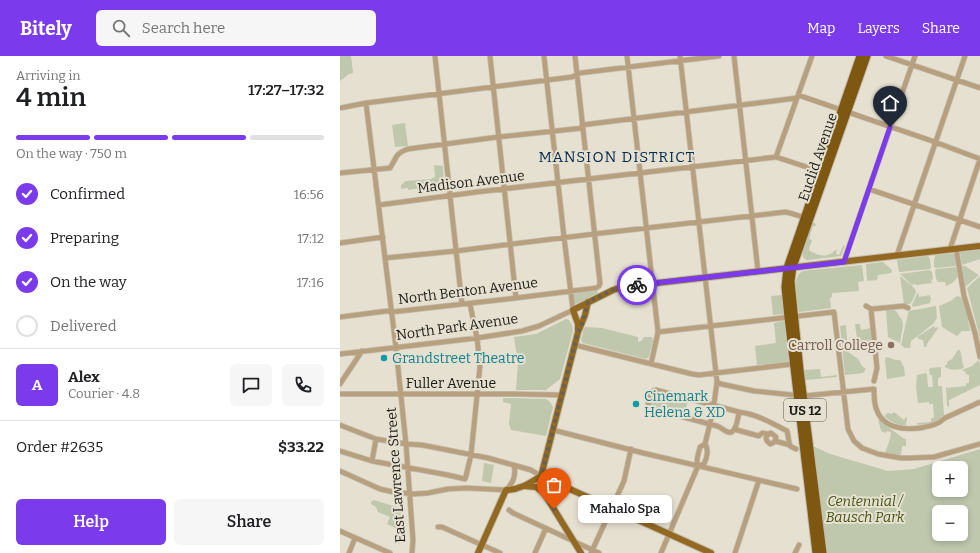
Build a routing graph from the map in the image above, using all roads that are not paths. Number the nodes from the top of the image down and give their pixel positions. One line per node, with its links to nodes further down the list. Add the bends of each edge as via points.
1 (435, 56): 22 (street)
2 (490, 56): 20 (street)
3 (544, 56): 18 (street)
4 (575, 56): 17 (street)
5 (627, 56): 16 (street)
6 (719, 56): 14 (street)
7 (734, 56): 25 (street)
8 (812, 56): 23 (street)
9 (860, 56): 28 (highway, Euclid Avenue / US 12)
10 (867, 56): 28 (highway, Euclid Avenue / US 12)
11 (886, 56): 15 (street)
12 (915, 56): 15 (street)
13 (966, 56): 19 (street)
14 (681, 58): 16 (street); 27 (street)
15 (912, 64): 19 (street); 31 (street)
16 (628, 67): 17 (street); 29 (street)
17 (576, 75): 18 (street); 30 (street)
18 (546, 80): 20 (street); 32 (street)
19 (957, 80): 21 (street); 34 (street)
20 (494, 87): 22 (street); 33 (street)
21 (980, 88)
22 (439, 93): 24 (street); 35 (street)
23 (797, 97): 25 (street); 28 (street); 36 (street)
24 (366, 103): 26 (street); 40 (street, East Lawrence Street)
25 (740, 105): 27 (street); 38 (street)
26 (340, 108)
27 (687, 111): 29 (street); 39 (street)
28 (844, 111): 31 (street); 43 (highway, Euclid Avenue / US 12)
29 (634, 118): 30 (street); 42 (street)
30 (582, 126): 32 (street); 44 (street)
31 (890, 127): 34 (street); 47 (street)
32 (552, 132): 33 (street); 45 (street)
33 (498, 138): 35 (street); 46 (street)
34 (935, 142): 37 (street); 49 (street)
35 (444, 145): 40 (street, via 404,151 396,156 392,167); 48 (street)
36 (776, 157): 38 (street, Madison Avenue); 43 (street, Madison Avenue)
37 (980, 159): 53 (street)
38 (746, 160): 39 (street, Madison Avenue); 51 (street)
39 (693, 167): 42 (street, Madison Avenue); 54 (street)
40 (374, 170): 41 (street); 50 (street, East Lawrence Street)
41 (340, 173)
42 (640, 173): 44 (street, Madison Avenue); 55 (street)
43 (823, 173): 52 (highway, Euclid Avenue / US 12)
44 (588, 179): 45 (street, Madison Avenue); 57 (street)
45 (558, 183): 46 (street, Madison Avenue); 59 (street)
46 (504, 189): 48 (street, Madison Avenue); 61 (street)
47 (869, 189): 49 (street); 67 (street)
48 (450, 196): 50 (street, Madison Avenue); 64 (street)
49 (914, 204): 53 (street); 65 (street)
50 (379, 205): 58 (street, East Lawrence Street)
51 (752, 216): 52 (street, via 785,212); 54 (street); 69 (street)
52 (807, 218): 68 (highway, Euclid Avenue / US 12)
53 (959, 220): 56 (street); 63 (street)
54 (700, 222): 55 (street); 70 (street)
55 (647, 228): 57 (street); 71 (street)
56 (980, 228)
57 (594, 234): 59 (street); 72 (street, North Benton Avenue, via 599,286)
58 (383, 237): 60 (street); 66 (street, East Lawrence Street)
59 (564, 237): 61 (street); 72 (street)
60 (340, 243)
61 (510, 244): 64 (street); 73 (street)
62 (980, 246): 63 (main road)
63 (953, 248): 65 (main road); 92 (street)
64 (456, 251): 66 (street); 75 (street)
65 (897, 255): 67 (main road)
66 (385, 258): 81 (street, East Lawrence Street)
67 (844, 262): 68 (main road)
68 (790, 268): 69 (main road); 83 (highway, US 12)
69 (758, 271): 70 (main road)
70 (706, 277): 71 (main road); 84 (street)
71 (652, 283): 74 (main road, via 617,288); 86 (street)
72 (570, 292): 73 (street, North Benton Avenue); 80 (street)
73 (516, 298): 76 (street, North Benton Avenue)
74 (588, 302): 80 (main road, North Park Avenue); 85 (main road)
75 (462, 304): 76 (street, North Benton Avenue); 81 (street, North Benton Avenue)
76 (470, 304): 87 (street)
77 (866, 306): 79 (street)
78 (908, 308): 79 (street, via 904,306)
79 (871, 309): 96 (street, via 877,368)
80 (573, 310): 85 (main road); 87 (street, North Park Avenue, via 528,330)
81 (392, 312): 82 (street, North Benton Avenue); 89 (street, East Lawrence Street)
82 (340, 317)
83 (791, 317): 84 (street); 94 (highway, US 12); 99 (street, via 834,312); 104 (highway, US 12)
84 (711, 326): 86 (street); 95 (street)
85 (578, 332): 88 (main road)
86 (658, 332): 93 (street)
87 (477, 338): 89 (street, North Park Avenue); 102 (street, via 480,366)
88 (575, 345): 93 (street); 103 (main road)
89 (396, 348): 90 (street, North Park Avenue); 101 (street, East Lawrence Street)
90 (362, 351): 91 (street, North Park Avenue); 98 (street)
91 (340, 354)
92 (980, 357)
93 (651, 364): 95 (street, via 692,374)
94 (793, 364): 95 (street); 104 (highway, US 12)
95 (716, 373): 97 (street)
96 (874, 381)
97 (717, 382): 104 (street, via 754,391); 106 (street)
98 (341, 383)
99 (844, 392): 104 (street); 105 (street, via 874,390 876,409 885,421 892,426 907,429 935,425); 117 (street, via 849,433 856,445 868,451 909,458 934,457)
100 (340, 394): 101 (street, Fuller Avenue)
101 (401, 394): 102 (street, Fuller Avenue); 115 (street, East Lawrence Street)
102 (477, 394): 103 (street, Fuller Avenue); 122 (street)
103 (562, 395): 110 (main road)
104 (800, 396): 158 (highway, US 12); 159 (highway, US 12)
105 (980, 402)
106 (714, 405): 107 (street); 108 (street); 108 (street, via 656,390 650,394 648,403 650,408)
107 (739, 412): 108 (street, via 736,426 730,433); 118 (street, via 751,414 787,431)
108 (710, 424): 116 (street)
109 (340, 425): 113 (street)
110 (553, 430): 120 (street); 128 (main road)
111 (737, 430): 112 (street, via 759,436 762,433)
112 (768, 434): 114 (street, via 775,435); 114 (street, via 768,443 772,444)
113 (376, 439): 115 (street); 123 (street)
114 (775, 441): 118 (street)
115 (406, 444): 122 (street); 126 (street, East Lawrence Street)
116 (705, 444): 125 (street, via 700,447); 125 (street, via 708,448 704,464)
117 (980, 444)
118 (790, 445): 119 (street)
119 (796, 449)
120 (631, 450): 125 (street); 135 (street, via 624,481)
121 (340, 451): 123 (street)
122 (471, 455): 124 (street); 126 (street, via 464,479)
123 (372, 461): 126 (street)
124 (514, 465): 128 (street); 132 (street, via 515,475)
125 (698, 466): 129 (street); 140 (street)
126 (407, 468): 134 (street, East Lawrence Street)
127 (341, 473): 134 (street, via 380,489)
128 (541, 476): 130 (main road); 133 (main road); 135 (main road)
129 (759, 480): 131 (street); 156 (street)
130 (524, 486): 132 (main road); 133 (main road, via 536,487)
131 (797, 489)
132 (506, 490): 134 (street, via 466,488); 143 (main road)
133 (544, 493): 142 (main road)
134 (409, 494): 148 (street, East Lawrence Street)
135 (611, 508): 140 (main road); 145 (street)
136 (509, 510): 138 (street)
137 (438, 527): 143 (street)
138 (546, 528): 142 (street); 151 (street)
139 (340, 531): 141 (street)
140 (669, 534): 154 (street); 155 (main road)
141 (356, 538): 146 (street); 147 (street)
142 (573, 541): 145 (street); 152 (main road)
143 (482, 545): 149 (main road); 150 (street)
144 (799, 545): 157 (street)
145 (592, 552): 153 (street)
146 (349, 553)
147 (390, 553)
148 (412, 553)
149 (478, 553)
150 (500, 553)
151 (535, 553)
152 (581, 553)
153 (599, 553)
154 (661, 553)
155 (711, 553)
156 (735, 553)
157 (795, 553)
158 (816, 553)
159 (824, 553)

